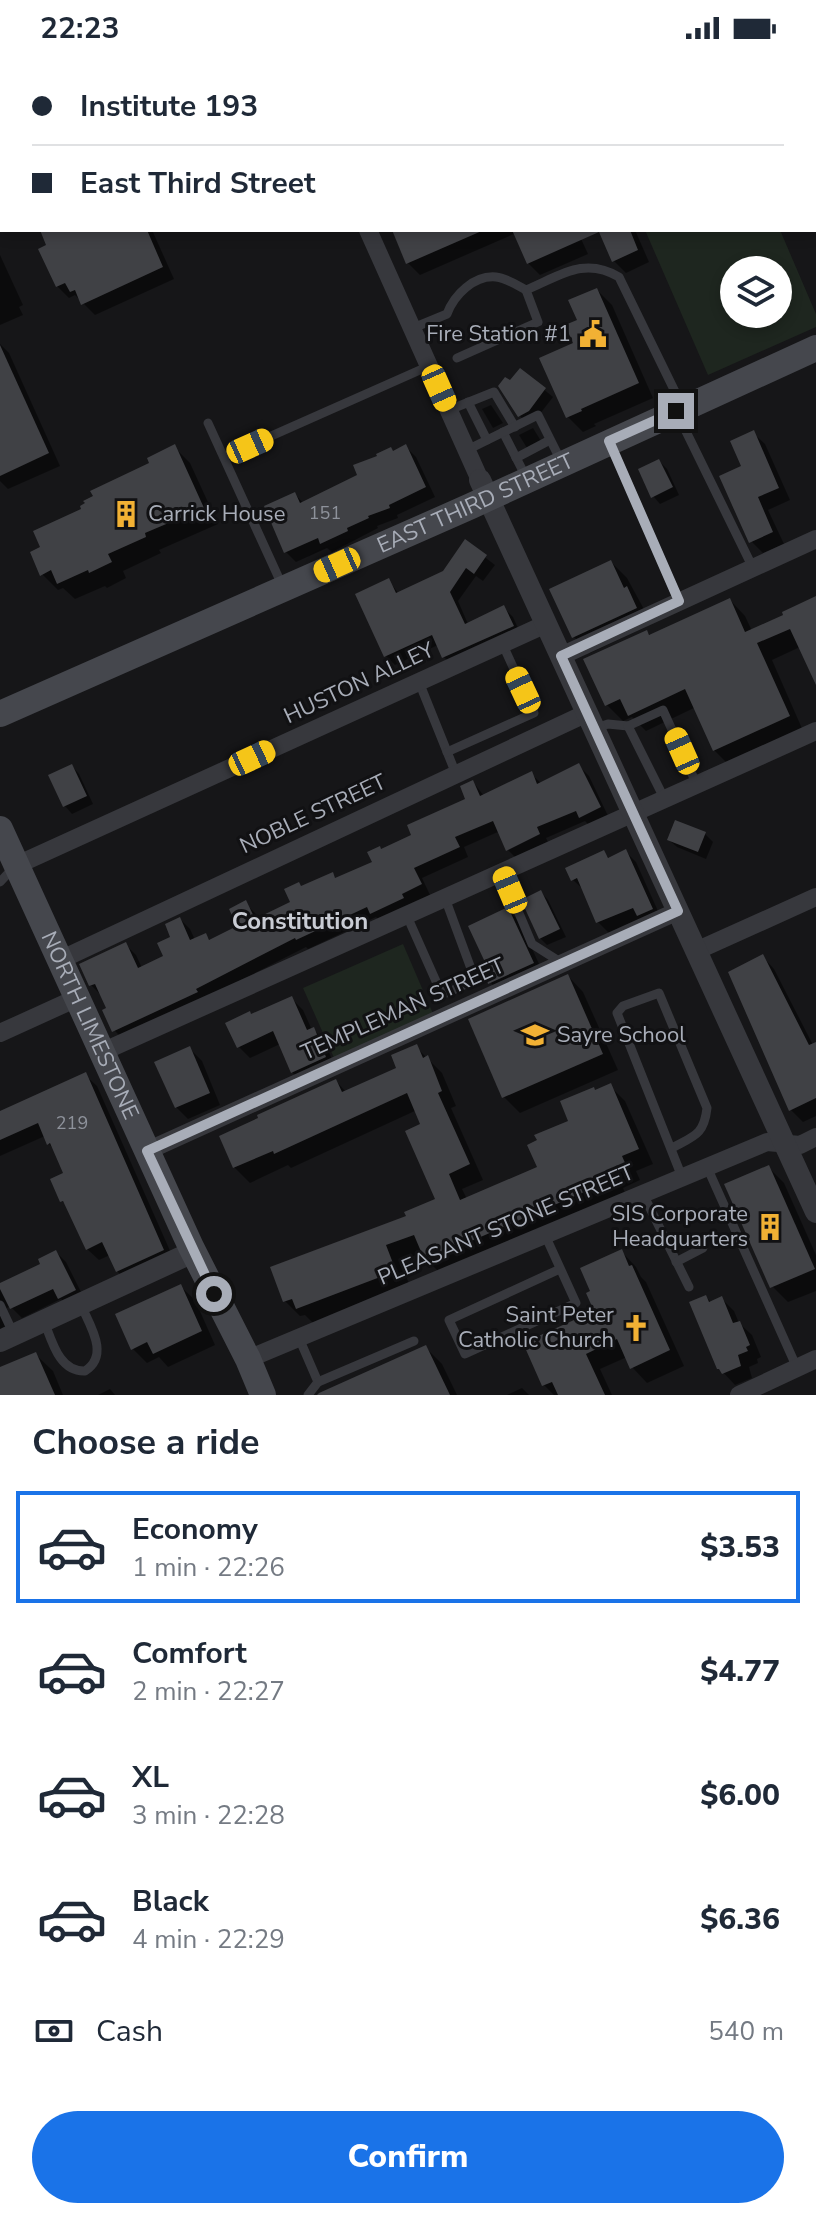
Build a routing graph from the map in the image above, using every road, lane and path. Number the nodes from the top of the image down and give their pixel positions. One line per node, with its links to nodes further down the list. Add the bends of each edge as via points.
1 (369, 232): 3 (street)
2 (526, 290): 3 (lane, via 494,277 481,279 460,292 447,314); 5 (lane, via 538,322); 8 (lane, via 582,266 619,277)
3 (413, 328): 6 (street)
4 (816, 348): 8 (main road, EAST THIRD STREET)
5 (457, 358)
6 (430, 366): 9 (street); 17 (lane)
7 (468, 402): 9 (lane); 11 (lane, via 494,392); 13 (lane)
8 (679, 409): 14 (main road, EAST THIRD STREET); 21 (lane)
9 (449, 410): 15 (street)
10 (208, 423): 17 (lane)
11 (515, 427): 12 (lane); 16 (lane, via 538,415)
12 (503, 432): 13 (lane); 18 (lane)
13 (487, 440): 15 (lane)
14 (609, 441): 16 (main road, EAST THIRD STREET); 23 (lane)
15 (467, 450): 19 (street)
16 (556, 452): 18 (main road, EAST THIRD STREET)
17 (224, 457): 22 (lane)
18 (522, 468): 19 (main road, EAST THIRD STREET)
19 (484, 488): 22 (main road, EAST THIRD STREET); 24 (street)
20 (816, 539): 21 (street)
21 (753, 568): 23 (street)
22 (284, 589): 28 (main road, EAST THIRD STREET)
23 (679, 601): 26 (street)
24 (546, 624): 25 (street, HUSTON ALLEY); 26 (street)
25 (502, 643): 27 (street, HUSTON ALLEY); 32 (lane, via 534,713)
26 (561, 656): 29 (street)
27 (419, 682): 32 (lane); 39 (street, HUSTON ALLEY)
28 (0, 714)
29 (591, 721): 30 (lane); 33 (street, NOBLE STREET); 36 (street)
30 (628, 726): 34 (lane, via 663,710); 35 (lane)
31 (816, 731): 34 (street)
32 (447, 752): 33 (lane)
33 (456, 774): 45 (street, NOBLE STREET)
34 (697, 785): 35 (street)
35 (665, 800): 36 (street)
36 (633, 814): 38 (street); 42 (street)
37 (0, 829): 39 (main road, NORTH LIMESTONE)
38 (502, 873): 41 (street); 46 (lane, via 532,944)
39 (8, 874): 45 (main road, NORTH LIMESTONE)
40 (816, 897): 44 (street)
41 (445, 898): 43 (street); 43 (lane, via 473,974 470,982 447,993 439,988)
42 (678, 911): 44 (street); 46 (street, TEMPLEMAN STREET)
43 (407, 916): 49 (street)
44 (696, 951): 51 (street)
45 (60, 960): 47 (main road, NORTH LIMESTONE)
46 (562, 963): 53 (street, TEMPLEMAN STREET)
47 (77, 998): 48 (street); 49 (main road, NORTH LIMESTONE)
48 (0, 1033)
49 (102, 1052): 53 (main road, NORTH LIMESTONE)
50 (816, 1137): 51 (street, PLEASANT STONE STREET, via 800,1145)
51 (785, 1142): 54 (street, PLEASANT STONE STREET, via 767,1142); 57 (street)
52 (672, 1148): 52 (lane, via 699,1132 707,1108 659,993 617,1013); 55 (lane)
53 (147, 1151): 60 (main road, NORTH LIMESTONE)
54 (707, 1167): 55 (street, PLEASANT STONE STREET); 72 (lane)
55 (682, 1177): 56 (street, PLEASANT STONE STREET)
56 (643, 1194): 58 (street, PLEASANT STONE STREET); 61 (lane)
57 (816, 1212)
58 (545, 1235): 62 (lane); 67 (street, PLEASANT STONE STREET)
59 (703, 1248): 61 (lane)
60 (193, 1252): 64 (street); 70 (main road, NORTH LIMESTONE)
61 (676, 1262): 63 (lane)
62 (560, 1269): 62 (lane, via 576,1303 465,1354 449,1320)
63 (689, 1287)
64 (80, 1304): 66 (street); 66 (lane, via 98,1349 95,1363 85,1371 63,1363)
65 (0, 1305): 68 (lane)
66 (44, 1321): 68 (street)
67 (299, 1337): 70 (street, PLEASANT STONE STREET); 73 (lane)
68 (7, 1338)
69 (414, 1341): 73 (lane)
70 (248, 1359): 74 (main road, NORTH LIMESTONE)
71 (816, 1359): 72 (street)
72 (797, 1368): 76 (street)
73 (318, 1382): 75 (lane)
74 (263, 1395)
75 (308, 1395)
76 (739, 1395)

